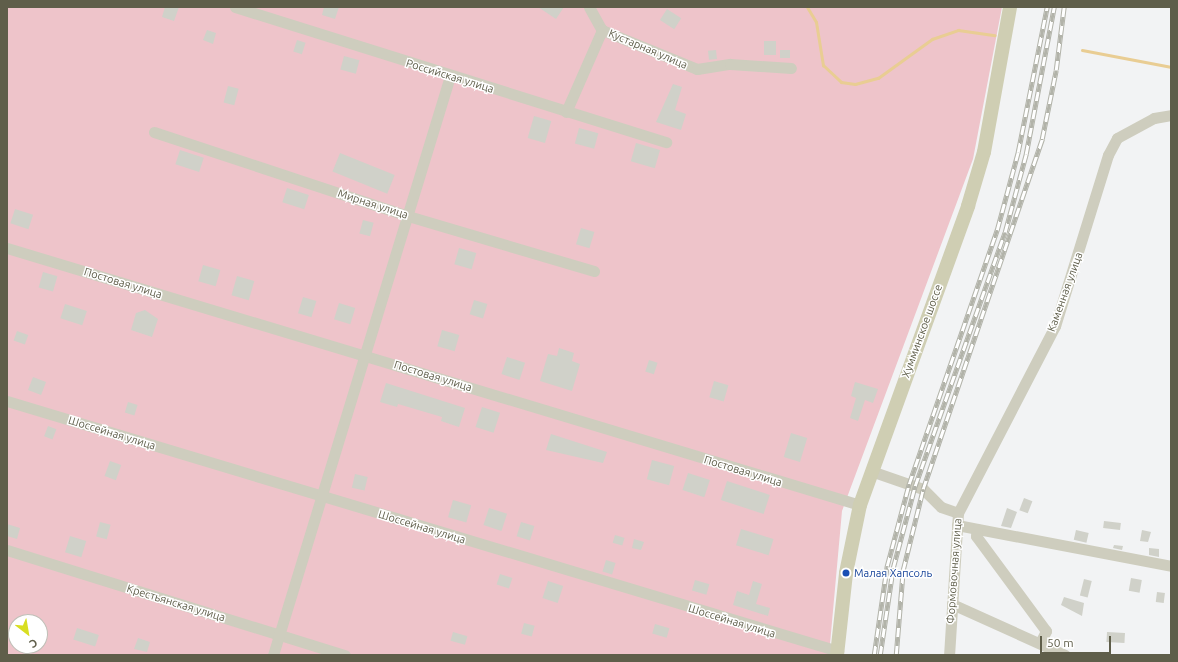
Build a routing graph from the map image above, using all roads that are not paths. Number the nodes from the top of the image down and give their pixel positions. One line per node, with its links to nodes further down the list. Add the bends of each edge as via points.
1 (235, 7): 6 (street, Российская улица)
2 (589, 7): 4 (street, Кустарная улица)
3 (1010, 7): 16 (main road, Хумминское шоссе, via 984,152 968,206)
4 (602, 30): 5 (street, Кустарная улица, via 697,69 730,64); 7 (street)
5 (791, 68)
6 (450, 76): 7 (street, Российская улица); 11 (street)
7 (566, 112): 10 (street, Российская улица)
8 (1171, 115): 19 (street, Каменная улица, via 1154,118 1117,138 1111,149 1055,326)
9 (154, 132): 11 (street, Мирная улица)
10 (666, 142)
11 (408, 216): 13 (street, Мирная улица); 14 (street)
12 (7, 248): 14 (street, Постовая улица)
13 (594, 271)
14 (365, 355): 17 (street); 18 (street, Постовая улица)
15 (7, 401): 17 (street, Шоссейная улица)
16 (871, 471): 18 (main road, Хумминское шоссе); 19 (street, Формовочная улица, via 923,489 941,507)
17 (322, 496): 25 (street); 27 (street, Шоссейная улица)
18 (860, 505): 27 (main road, Хумминское шоссе, via 846,573)
19 (958, 513): 20 (street, Формовочная улица)
20 (957, 525): 21 (street); 24 (street, Формовочная улица)
21 (977, 529): 23 (street); 26 (street, via 976,536 1046,631)
22 (7, 550): 25 (street, Крестьянская улица)
23 (1171, 566)
24 (952, 604): 26 (street); 30 (street, Формовочная улица)
25 (279, 636): 28 (street); 29 (street, Крестьянская улица)
26 (1041, 641): 31 (street)
27 (838, 653)
28 (273, 655)
29 (345, 655)
30 (949, 655)
31 (1065, 655)

